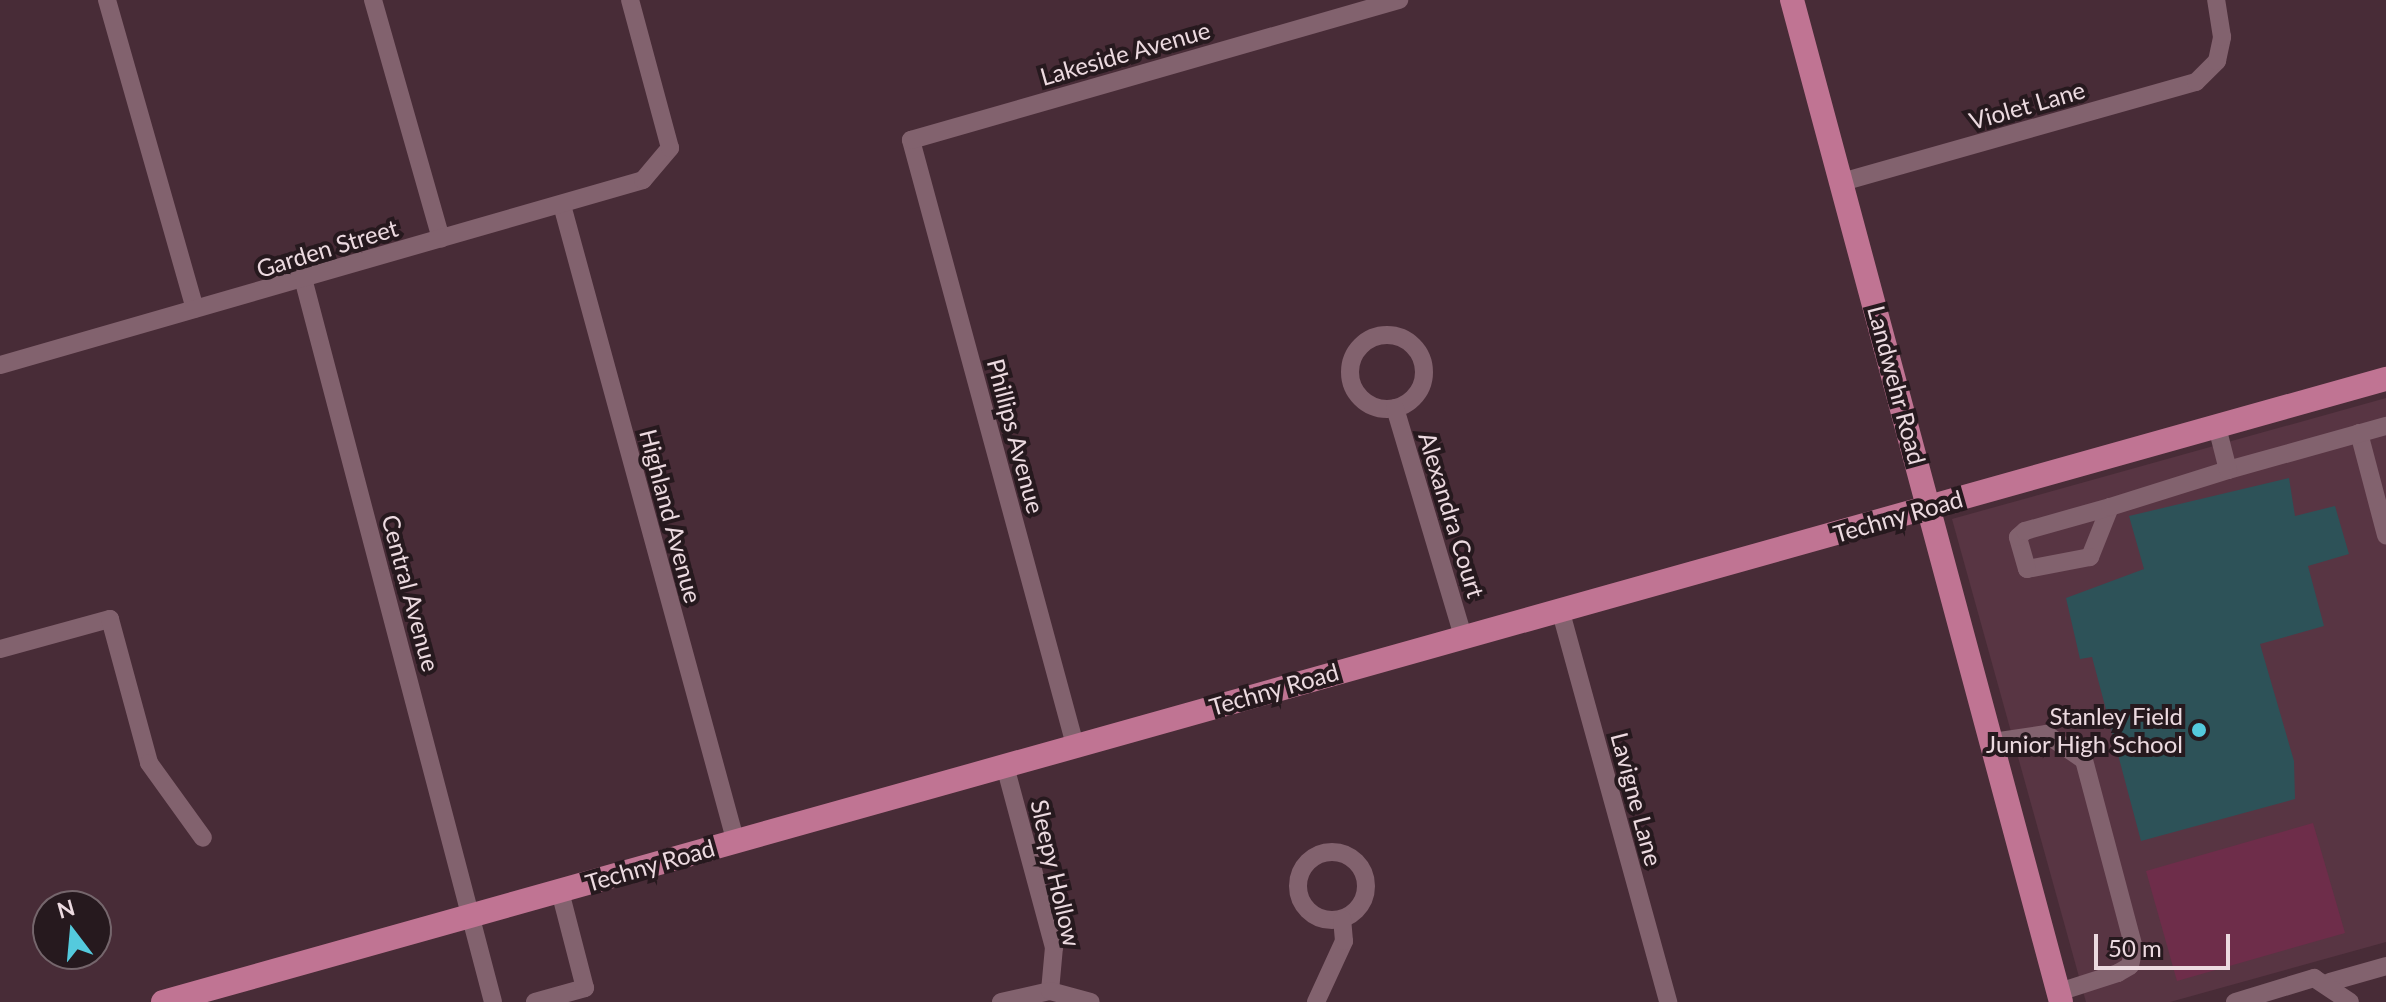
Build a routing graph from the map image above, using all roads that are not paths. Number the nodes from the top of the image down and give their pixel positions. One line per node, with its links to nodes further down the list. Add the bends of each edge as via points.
1 (107, 0): 12 (street)
2 (373, 0): 10 (street)
3 (630, 0): 9 (street, Garden Street, via 670,148 662,164 643,180)
4 (1399, 0): 7 (street, Lakeside Avenue)
5 (1792, 0): 8 (main road, Landwehr Road)
6 (2216, 0): 8 (street, Violet Lane, via 2222,37 2217,61 2196,82)
7 (911, 140): 27 (street, Phillips Avenue)
8 (1842, 182): 20 (main road, Landwehr Road)
9 (562, 205): 10 (street, Garden Street); 30 (street, Highland Avenue)
10 (441, 239): 11 (street, Garden Street)
11 (304, 282): 12 (street, Garden Street); 32 (street, Central Avenue)
12 (195, 309): 13 (street, Garden Street)
13 (0, 365)
14 (2386, 379): 17 (main road, Techny Road)
15 (1395, 408): 15 (street, Alexandra Court, via 1418,392 1424,366 1402,338 1375,336 1354,354 1351,382 1368,404); 24 (street, Alexandra Court)
16 (2386, 426): 18 (street)
17 (2217, 427): 19 (street); 20 (main road, Techny Road)
18 (2359, 433): 19 (street); 22 (street)
19 (2228, 470): 21 (street)
20 (1930, 507): 23 (main road, Techny Road); 26 (main road, Landwehr Road)
21 (2110, 507): 21 (street, via 2025,531 2018,537 2027,569 2090,557)
22 (2386, 535)
23 (1560, 609): 24 (main road, Techny Road); 44 (street, Lavigne Lane)
24 (1463, 636): 27 (main road, Techny Road)
25 (0, 649): 29 (street, via 110,619 149,763)
26 (1993, 742): 37 (main road, Landwehr Road); 37 (street, via 2046,734 2084,760 2134,948 2130,966)
27 (1075, 745): 28 (main road, Techny Road)
28 (1005, 766): 30 (main road, Techny Road); 36 (street, Sleepy Hollow, via 1054,947)
29 (203, 838)
30 (735, 839): 31 (main road, Techny Road)
31 (560, 891): 32 (main road, Techny Road); 40 (street, via 585,988)
32 (471, 916): 38 (main road, Techny Road); 39 (street, Central Avenue)
33 (1342, 919): 43 (street, via 1344,941)
34 (2386, 966): 35 (street)
35 (2330, 982): 45 (street, via 2286,982); 46 (street)
36 (1050, 991): 41 (street); 42 (street)
37 (2060, 997)
38 (163, 1002)
39 (493, 1002)
40 (535, 1002)
41 (1001, 1002)
42 (1091, 1002)
43 (1316, 1002)
44 (1668, 1002)
45 (2235, 1002)
46 (2350, 1002)

